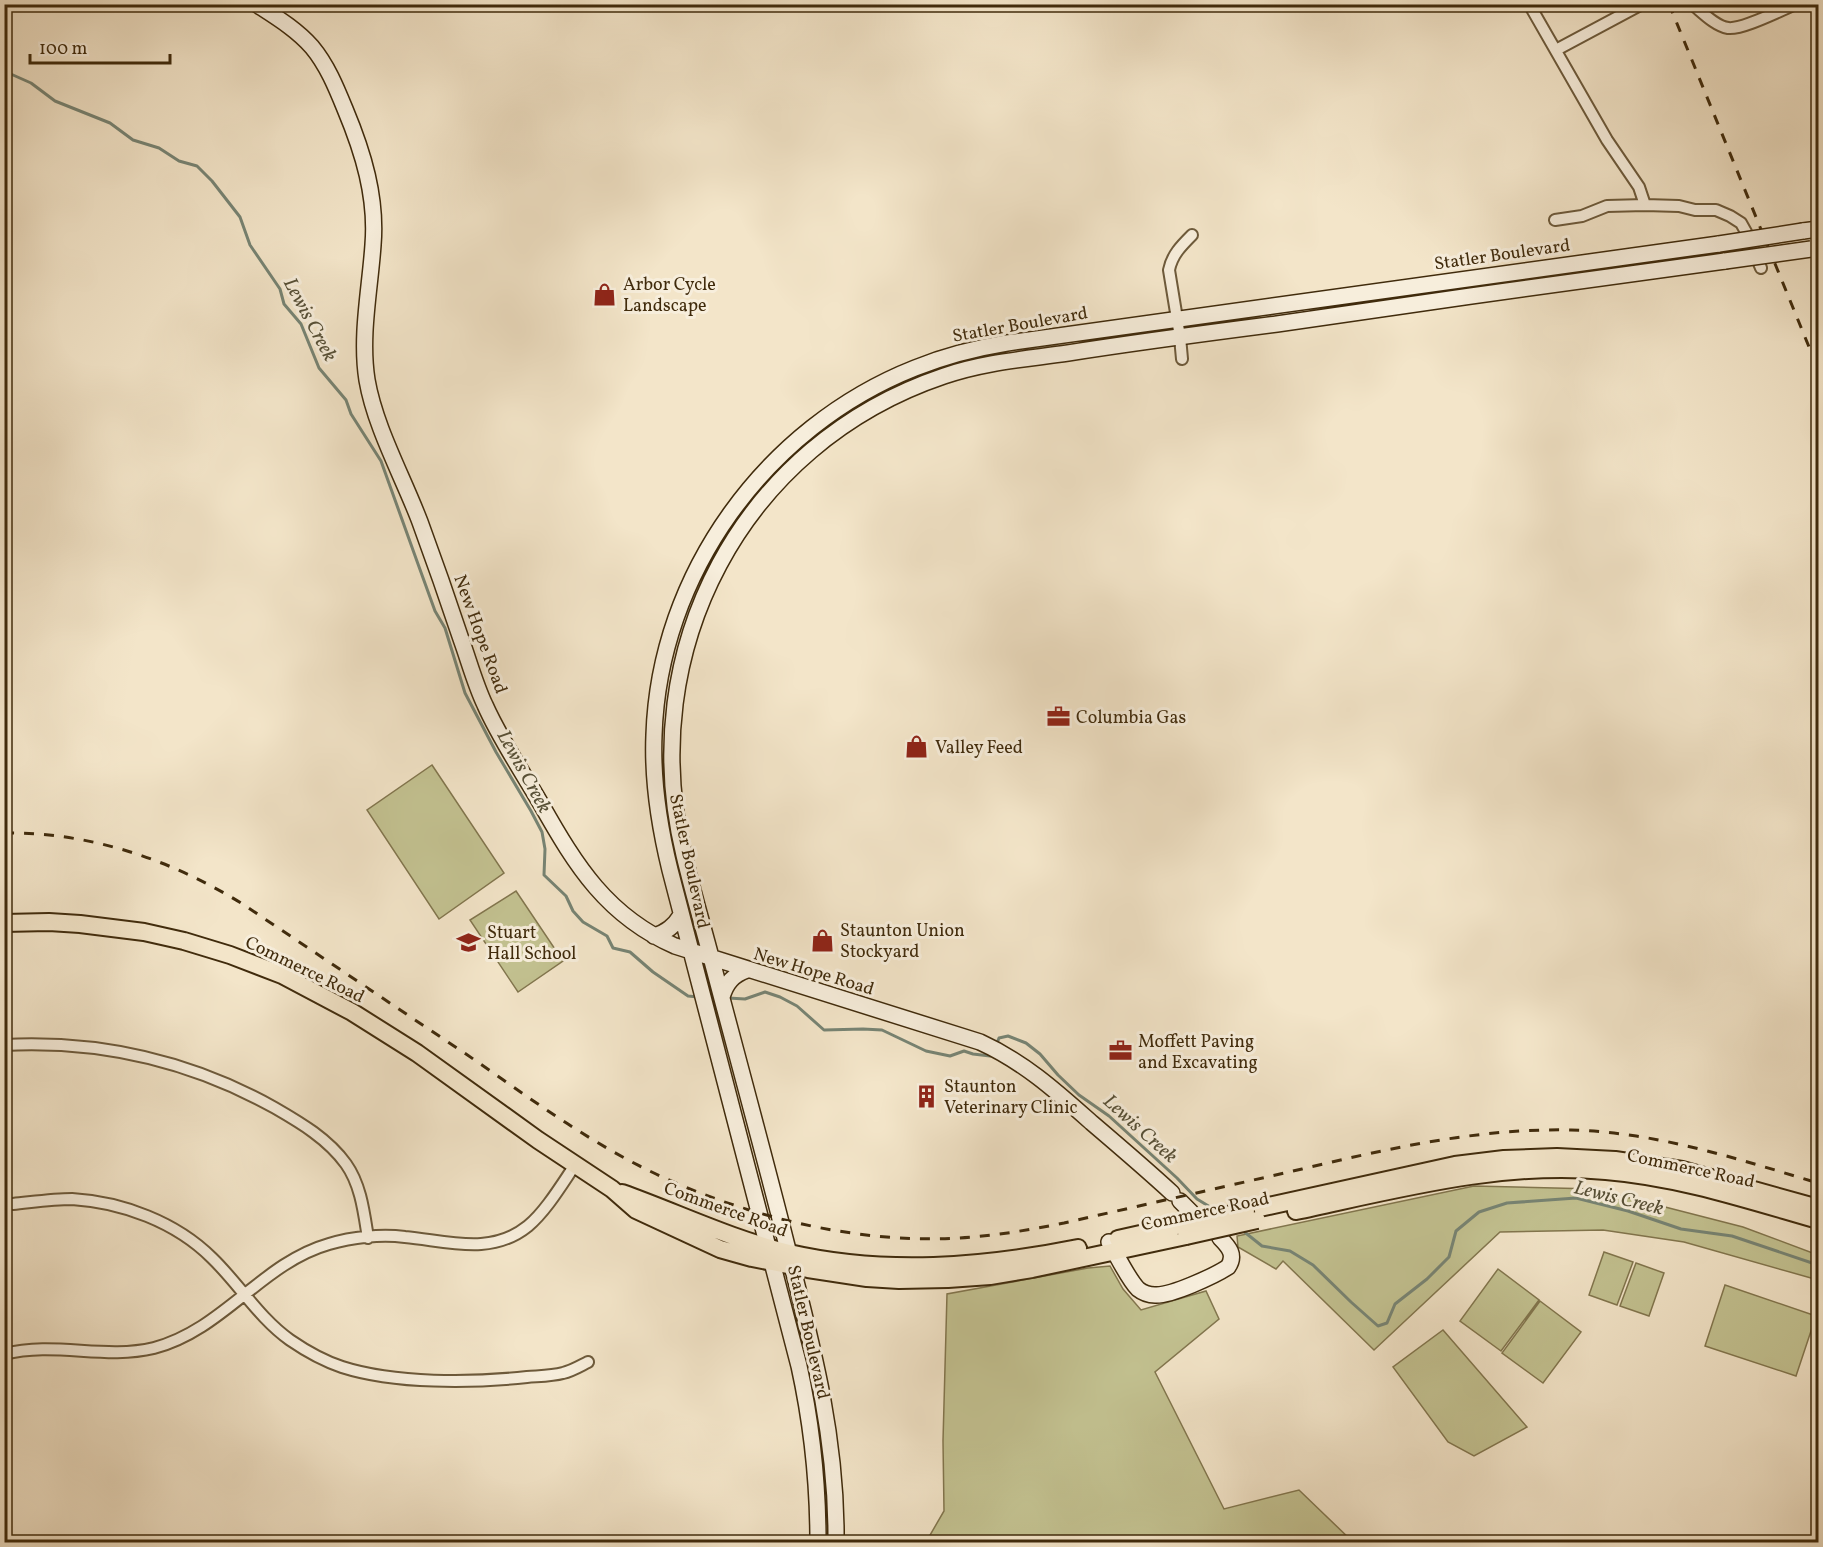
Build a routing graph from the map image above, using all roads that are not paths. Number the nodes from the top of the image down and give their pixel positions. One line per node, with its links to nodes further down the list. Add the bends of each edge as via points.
1 (256, 4): 18 (main road, New Hope Road, via 293,29 320,58 360,147 374,222 365,342 368,386 483,701 581,870 612,906)
2 (1529, 4): 6 (street)
3 (1642, 4): 6 (street)
4 (1692, 4): 5 (street, via 1728,28)
5 (1796, 4)
6 (1556, 50): 7 (street)
7 (1645, 205): 8 (street, via 1607,206 1582,216); 12 (street, via 1716,210 1730,216 1741,223)
8 (1555, 220)
9 (1811, 230): 13 (main road, Statler Boulevard, bridge)
10 (1192, 235): 13 (street, via 1177,250 1169,270)
11 (1815, 248): 14 (main road, Statler Boulevard, bridge)
12 (1761, 268)
13 (1176, 319): 14 (street); 16 (main road, Statler Boulevard, via 994,345 917,367 869,390 824,419 792,444 752,485 718,531 690,584 671,635 658,690 653,753 657,808)
14 (1180, 337): 15 (street); 20 (main road, Statler Boulevard, via 992,364 920,385 865,413 826,439 788,472 752,513 725,553 699,609 682,661 672,719 676,815)
15 (1182, 359)
16 (681, 915): 18 (main road, via 669,930); 19 (main road, Statler Boulevard)
17 (4, 923): 24 (main road, Commerce Road, via 49,922 134,931 184,941 266,968 366,1021)
18 (654, 936): 19 (main road, New Hope Road)
19 (691, 951): 20 (main road, New Hope Road); 33 (main road, Statler Boulevard)
20 (713, 964): 21 (main road, New Hope Road); 22 (main road, Statler Boulevard)
21 (741, 973): 22 (main road, via 725,987); 27 (main road, New Hope Road, via 993,1048 1042,1079)
22 (722, 997): 34 (main road, Statler Boulevard)
23 (4, 1045): 30 (street, via 57,1044 121,1051 230,1084 322,1139 346,1164 359,1191)
24 (575, 1165): 30 (street, via 536,1218 502,1240 461,1245 406,1237); 33 (main road, Commerce Road, via 612,1189)
25 (13, 1204): 35 (street, via 72,1199 143,1215 189,1239)
26 (1818, 1208): 28 (main road, Commerce Road, via 1682,1170 1615,1160 1557,1157 1455,1165)
27 (1191, 1212)
28 (1252, 1215): 29 (main road, Commerce Road, via 1458,1177 1558,1169 1605,1170 1675,1181); 32 (main road, Commerce Road, bridge)
29 (1818, 1220)
30 (368, 1238): 35 (street, via 326,1245 298,1257)
31 (1220, 1238): 32 (main road, via 1232,1253 1228,1267 1157,1296 1144,1293 1132,1282)
32 (1112, 1246): 34 (main road, Commerce Road, via 955,1266)
33 (771, 1255): 34 (main road, Commerce Road); 38 (main road, Statler Boulevard, via 809,1416 817,1484)
34 (791, 1260): 39 (main road, Statler Boulevard, via 827,1420)
35 (246, 1295): 36 (street, via 208,1324 155,1347 118,1353 47,1348); 37 (street, via 273,1326 306,1350 362,1372 437,1381 508,1379 565,1373)
36 (4, 1354)
37 (588, 1362)
38 (818, 1542)
39 (836, 1542)

